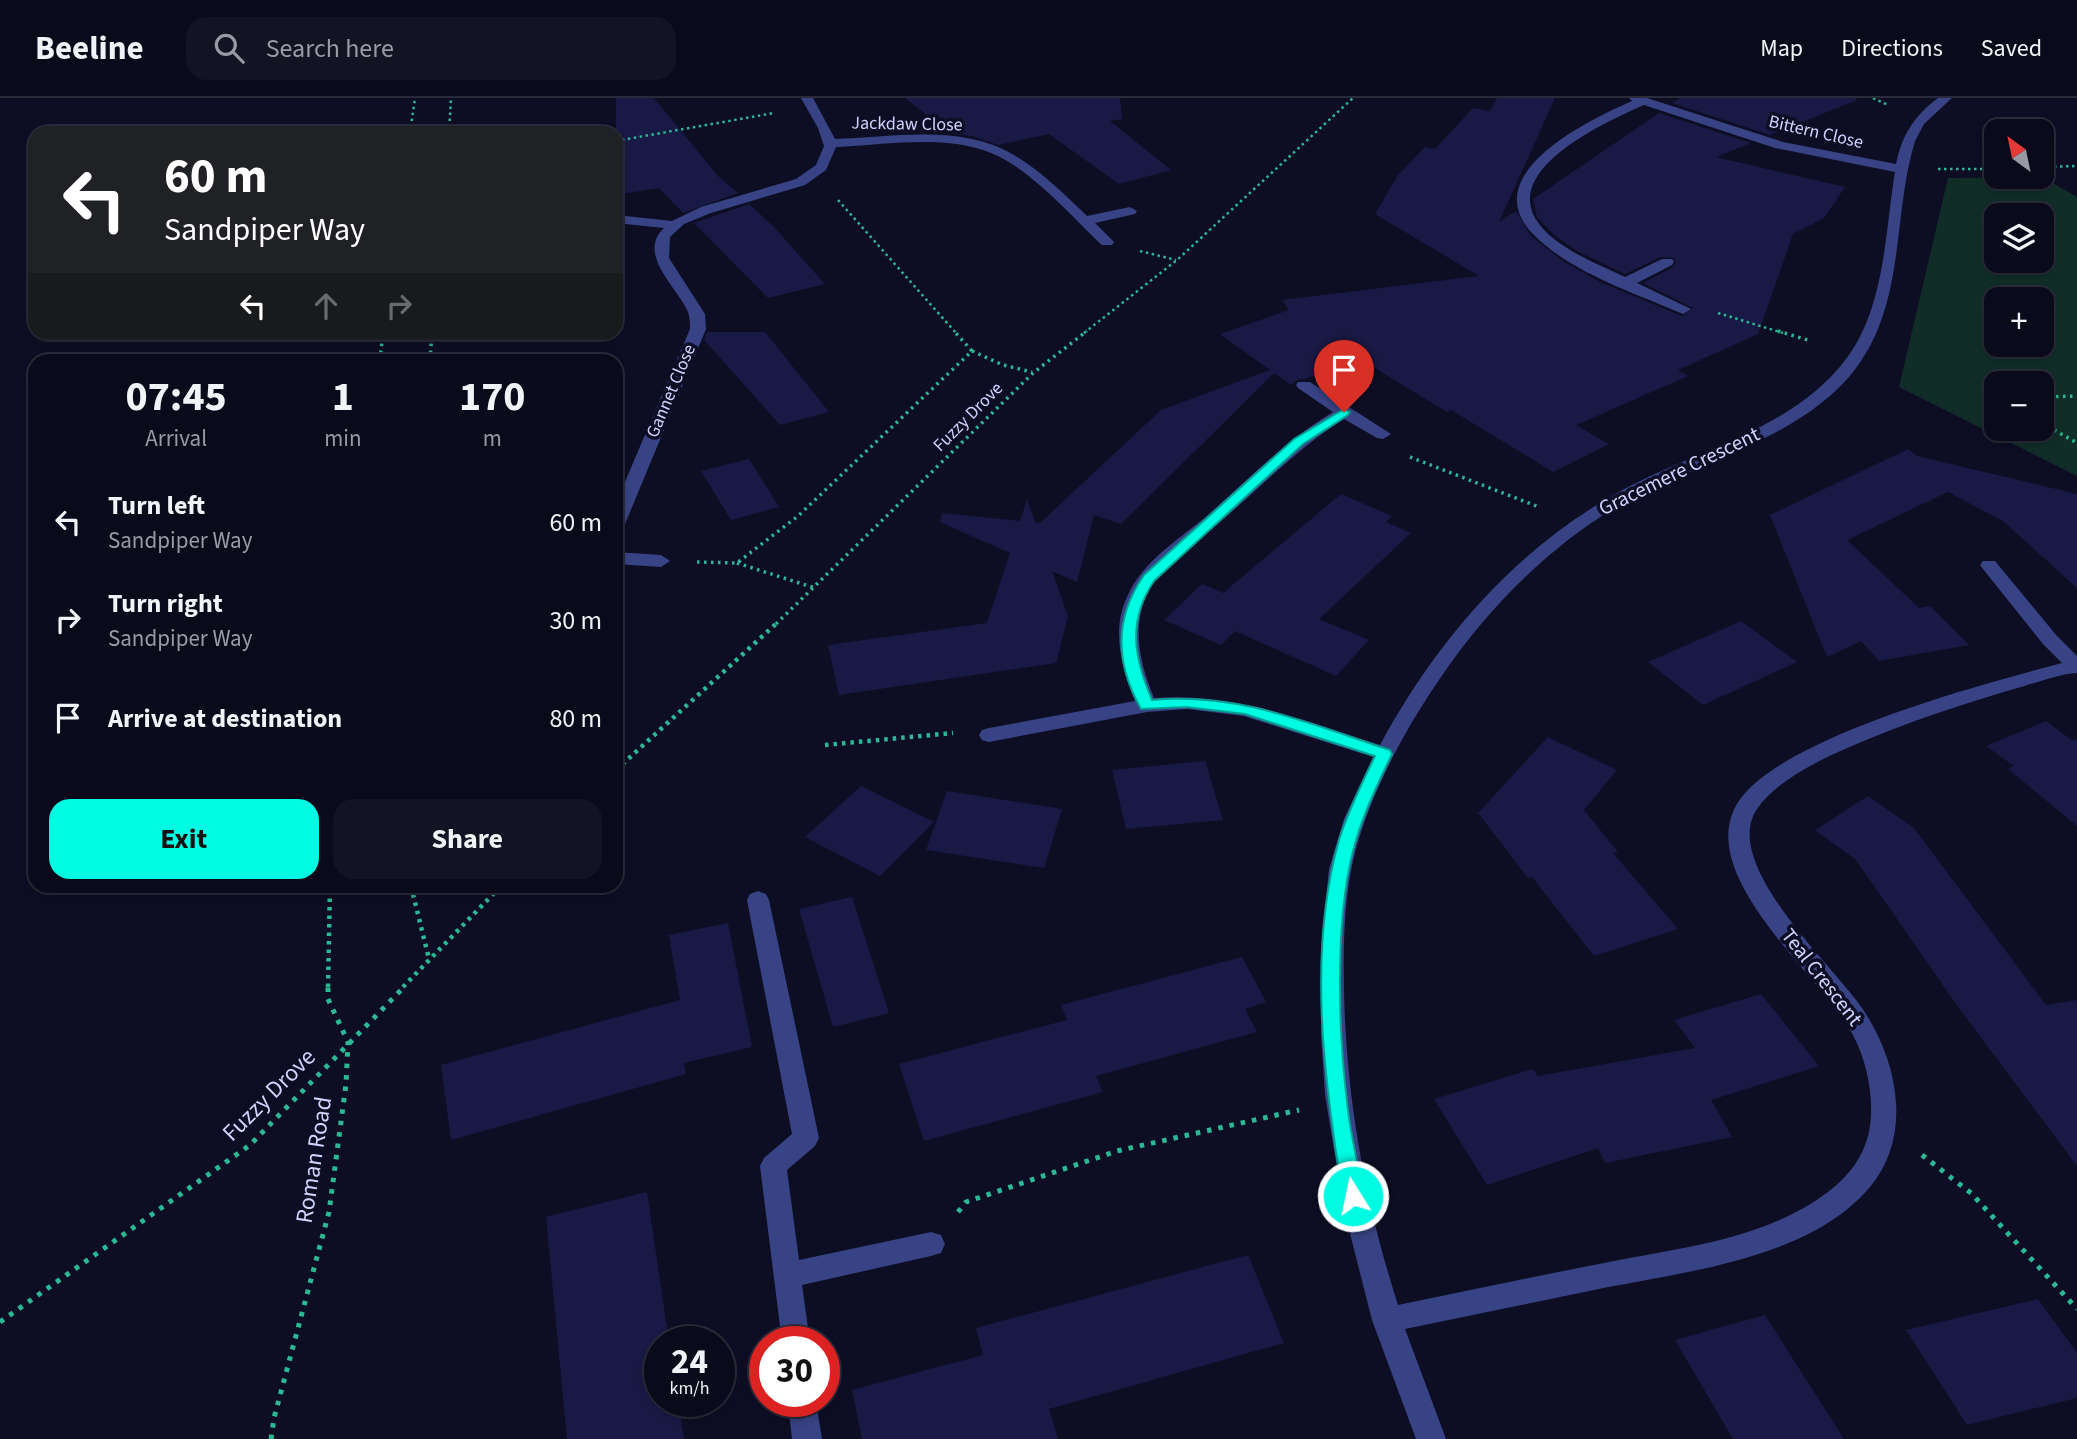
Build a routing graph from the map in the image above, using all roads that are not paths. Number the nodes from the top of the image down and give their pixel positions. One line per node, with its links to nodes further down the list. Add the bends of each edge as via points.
1 (1946, 98): 5 (street, Gracemere Crescent, via 1913,130)
2 (1639, 100): 5 (street, Bittern Close, via 1780,145); 12 (street, Bittern Close, via 1564,141 1530,178 1524,201 1527,215 1546,237 1580,260)
3 (810, 102): 4 (street)
4 (830, 143): 8 (street, Jackdaw Close, via 942,142 996,150); 9 (street, via 827,157 815,173)
5 (1902, 169): 24 (street, Gracemere Crescent, via 1878,306 1859,355 1848,368 1820,394 1772,425 1629,492 1579,523 1510,579 1482,608 1422,688)
6 (1130, 211): 8 (street)
7 (623, 220): 9 (street)
8 (1084, 221): 10 (street, Jackdaw Close)
9 (674, 225): 17 (street, Gannet Close, via 663,238 660,252 697,314 698,329)
10 (1107, 242)
11 (1667, 262): 12 (street)
12 (1627, 282): 13 (street, Bittern Close)
13 (1683, 309)
14 (1304, 385): 15 (street)
15 (1344, 412): 16 (street); 22 (street, via 1298,441 1170,557 1137,595 1128,652)
16 (1383, 434)
17 (623, 507)
18 (623, 558): 19 (street)
19 (661, 561)
20 (1990, 565): 21 (street, Teal Crescent)
21 (2076, 666): 28 (street, Teal Crescent, via 1995,687 1847,741 1776,778 1745,809 1738,828 1746,870 1758,894 1853,1013 1880,1068 1882,1143 1853,1188 1779,1234 1676,1261)
22 (1147, 705): 23 (street); 24 (street, via 1187,702 1246,709)
23 (989, 735)
24 (1385, 754): 28 (street, Gracemere Crescent, via 1364,795 1338,882 1332,997 1337,1101 1361,1234)
25 (758, 900): 27 (street, via 806,1138 773,1166)
26 (931, 1244): 27 (street)
27 (790, 1275): 29 (street)
28 (1386, 1320): 32 (street, Gracemere Crescent)
29 (795, 1326)
30 (804, 1417): 31 (street)
31 (807, 1439)
32 (1431, 1439)

